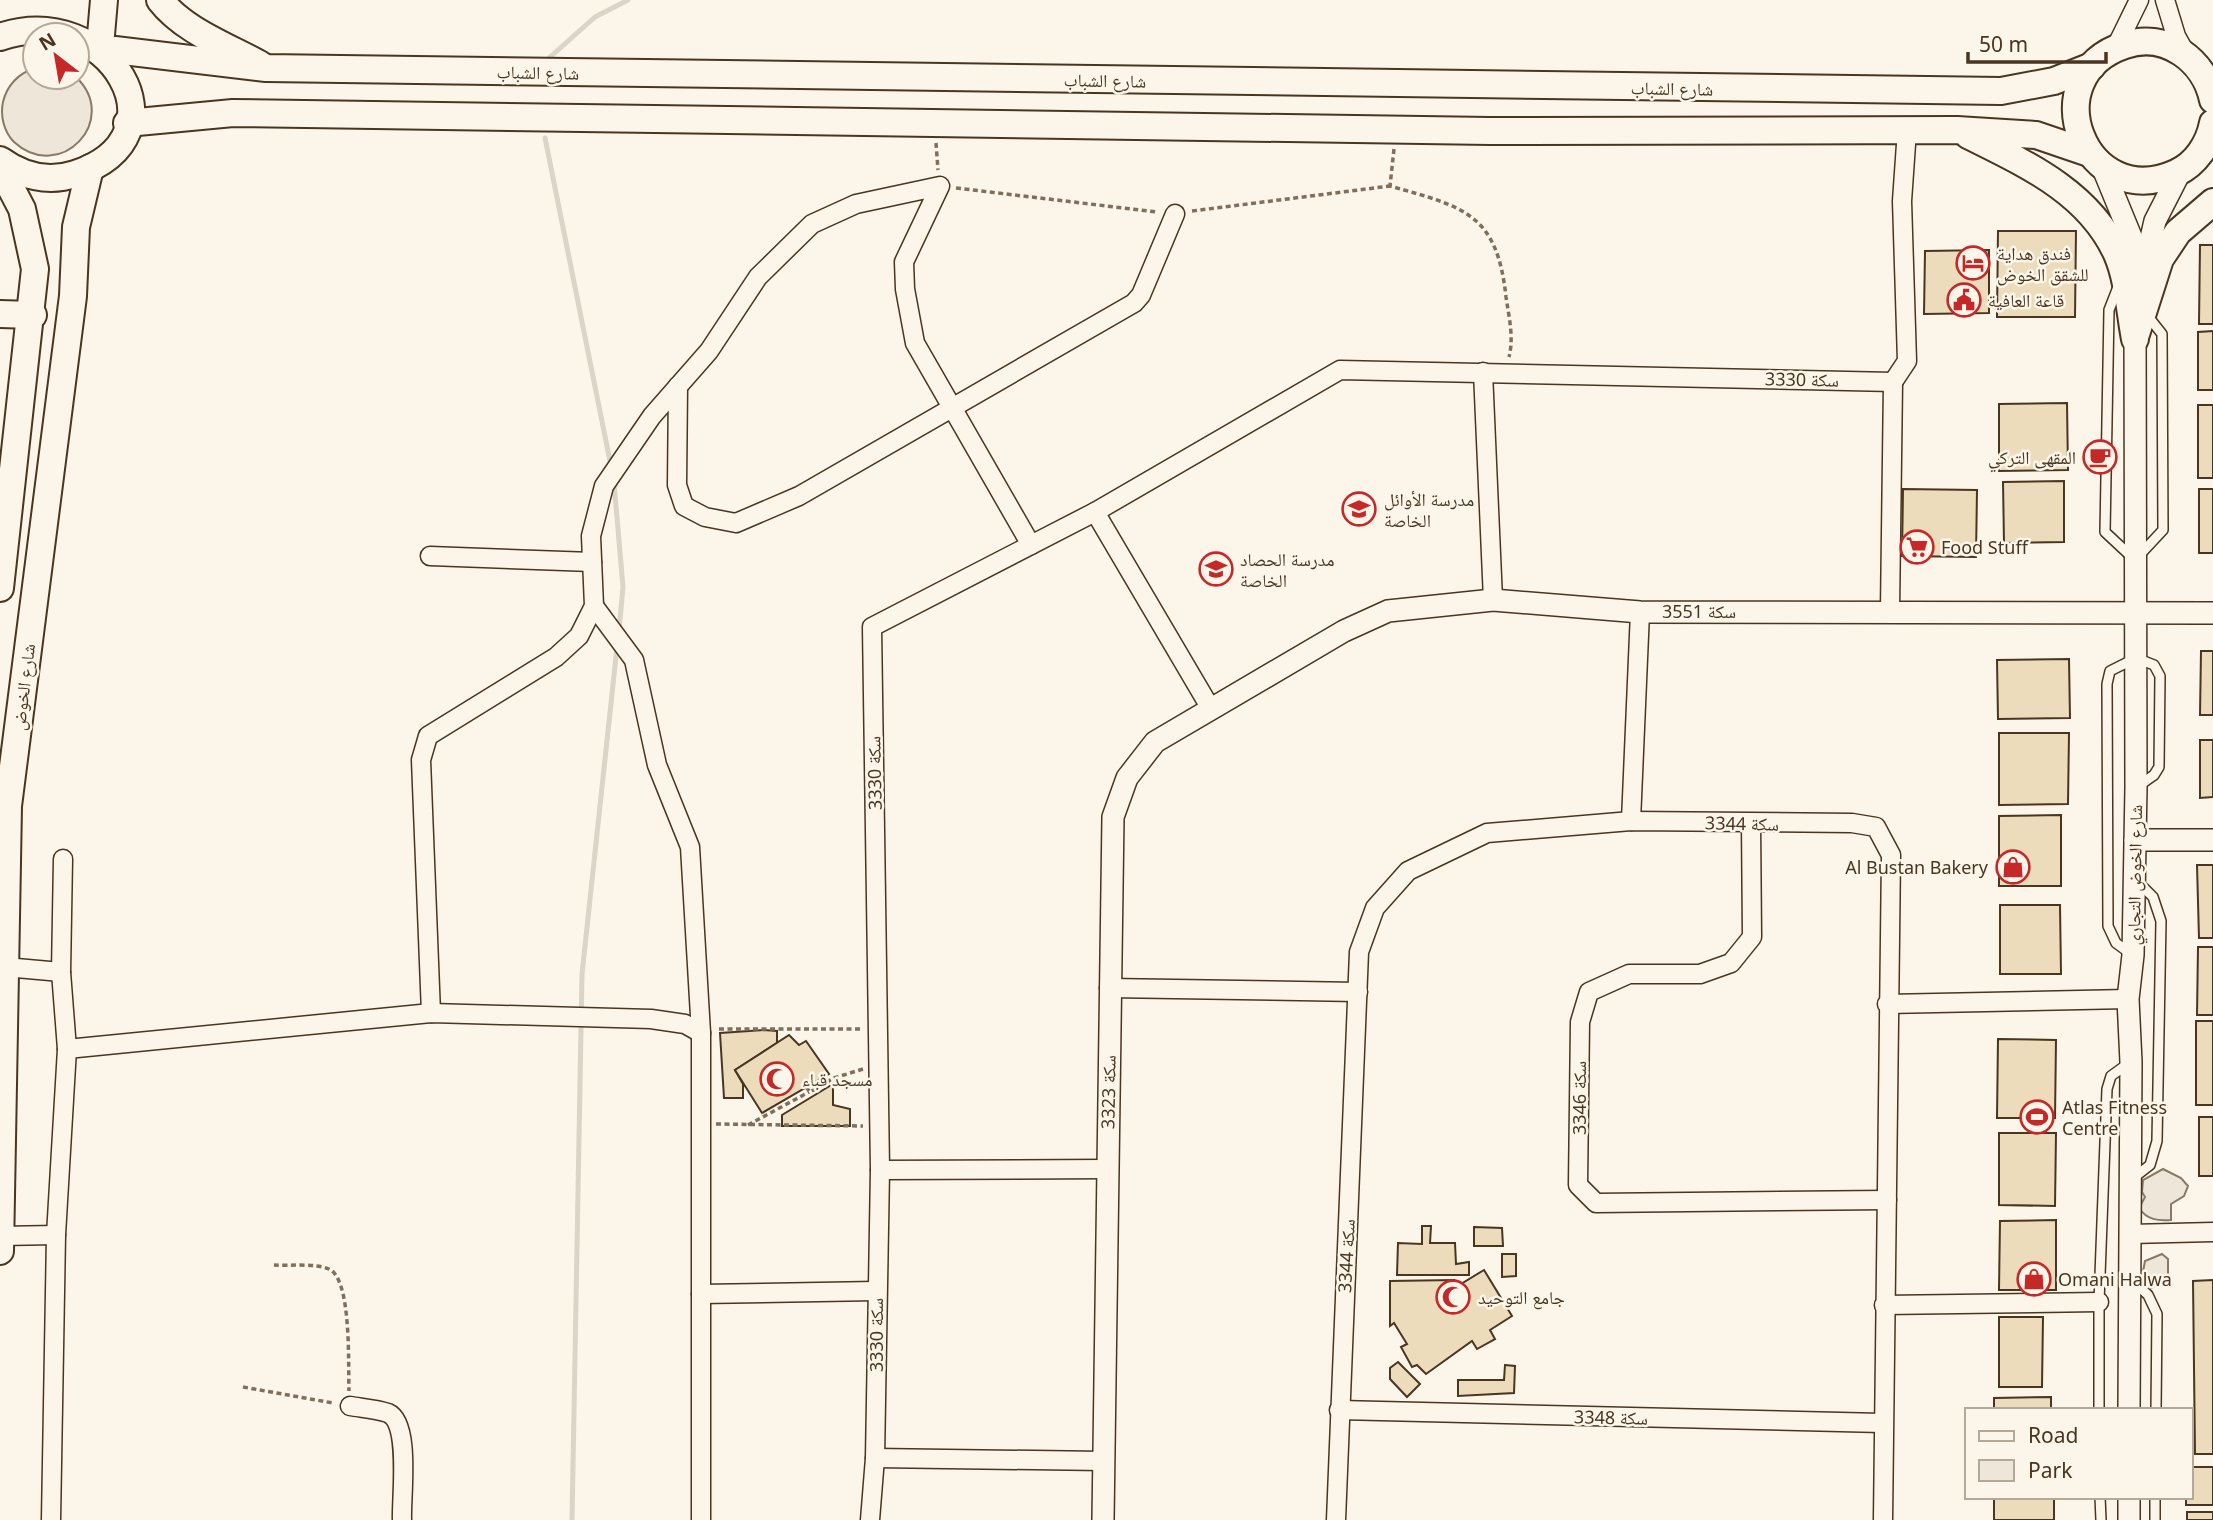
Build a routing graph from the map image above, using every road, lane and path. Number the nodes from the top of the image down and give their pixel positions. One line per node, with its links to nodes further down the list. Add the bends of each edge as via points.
1 (104, 0): 6 (main road)
2 (160, 0): 10 (main road, via 180,20)
3 (2139, 0): 7 (street)
4 (2165, 0): 9 (street, via 2176,36)
5 (0, 37): 6 (main road, شارع الشباب, via 16,25 51,14 89,27)
6 (108, 43): 10 (main road, شارع الشباب); 12 (main road, via 124,62 131,86)
7 (2115, 48): 8 (main road); 9 (main road, via 2153,42)
8 (2092, 66): 10 (main road, شارع الشباب, via 2054,81 2001,91); 19 (main road, via 2076,100 2080,137)
9 (2200, 66): 11 (main road)
10 (266, 68)
11 (2213, 100)
12 (127, 123): 13 (main road, via 233,113); 22 (main road, via 108,155)
13 (933, 123): 15 (main road); 23 (path)
14 (2213, 123): 20 (main road)
15 (1397, 130): 17 (main road); 24 (path)
16 (1957, 130): 17 (main road); 19 (main road, via 2036,135); 27 (main road, via 2027,164 2076,197 2109,241)
17 (1907, 131): 34 (street, via 1902,201 1908,362)
18 (0, 160): 22 (main road, via 38,178 63,178)
19 (2096, 160): 20 (main road, via 2117,175 2149,180); 31 (street, شارع الخوض التجاري, via 2134,244)
20 (2196, 162): 31 (street, شارع الخوض التجاري, via 2147,244)
21 (0, 167): 30 (main road, via 22,209 36,269)
22 (90, 168): 59 (main road, شارع الخوض, via 76,227 73,296 8,806)
23 (940, 186): 26 (path); 35 (street, via 856,204 812,224 758,277 709,351); 36 (street, via 904,262 905,289 919,352)
24 (1390, 186): 26 (path); 33 (path, via 1465,210 1490,236 1500,256 1511,338)
25 (2213, 202): 28 (main road, via 2178,232 2160,259)
26 (1175, 214): 36 (street, via 1134,303)
27 (2123, 275): 31 (main road); 41 (lane, via 2109,310 2105,532)
28 (2143, 311): 31 (main road); 41 (lane, via 2162,334 2163,530)
29 (0, 314): 30 (main road)
30 (33, 315): 37 (main road)
31 (2135, 340): 41 (street, شارع الخوض التجاري)
32 (1483, 372): 33 (street, سكة 3330); 38 (street, سكة 3330, via 1340,370); 44 (street)
33 (1505, 372): 34 (street, سكة 3330)
34 (1893, 382): 46 (street)
35 (678, 386): 36 (street, via 677,485 684,506 705,517 736,523 799,496); 42 (street, via 604,486 591,536)
36 (956, 408): 39 (street)
37 (5, 506): 43 (main road)
38 (1095, 512): 39 (street, سكة 3330); 51 (street)
39 (1031, 545): 66 (street, سكة 3330, via 872,627)
40 (429, 556): 42 (street)
41 (2135, 560): 49 (street, شارع الخوض التجاري)
42 (592, 562): 45 (street)
43 (0, 589)
44 (1493, 600): 47 (street, سكة 3551); 51 (street, سكة 3551, via 1388,611 1344,631)
45 (594, 606): 65 (street, via 579,636 556,657 428,736 421,760); 67 (street, via 634,660 657,765 690,846)
46 (1890, 610): 47 (street, سكة 3551); 49 (street, سكة 3551)
47 (1640, 612): 52 (street)
48 (2213, 613): 49 (street, سكة 3551)
49 (2136, 614): 50 (street, شارع الخوض التجاري)
50 (2136, 658): 54 (street, شارع الخوض التجاري); 58 (lane, via 2110,671 2107,684 2108,926 2116,943)
51 (1211, 709): 61 (street, سكة 3323, via 1156,742 1127,778 1113,817)
52 (1631, 821): 53 (street, سكة 3344); 62 (street, سكة 3344, via 1487,833 1408,871 1376,908 1359,951)
53 (1751, 823): 64 (street, سكة 3344, via 1876,827 1891,855); 77 (street, سكة 3346, via 1752,937 1731,963 1700,974 1629,974 1589,992 1580,1022 1578,1185 1596,1203)
54 (2134, 840): 55 (street); 57 (street, شارع الخوض التجاري)
55 (2213, 840)
56 (63, 859): 60 (street)
57 (2134, 878): 58 (street, شارع الخوض التجاري); 76 (lane, via 2158,909 2160,949 2157,1142 2150,1165)
58 (2133, 955): 63 (street, شارع الخوض التجاري)
59 (5, 967): 60 (street); 81 (main road, شارع الخوض)
60 (61, 972): 68 (street)
61 (1109, 988): 62 (street); 74 (street, سكة 3323)
62 (1358, 992): 94 (street, سكة 3344)
63 (2127, 999): 64 (street); 69 (street, شارع الخوض التجاري)
64 (1888, 1004): 77 (street)
65 (430, 1013): 67 (street, via 651,1018 685,1024); 68 (street)
66 (877, 1028): 67 (path); 70 (street, سكة 3330)
67 (701, 1033): 71 (street)
68 (66, 1049): 80 (street)
69 (2131, 1062): 76 (street, شارع الخوض التجاري); 87 (lane, via 2116,1070 2108,1082)
70 (878, 1064): 72 (path, via 808,1090); 73 (street, سكة 3330)
71 (700, 1124): 72 (path); 86 (street)
72 (746, 1126): 73 (path)
73 (879, 1127): 75 (street, سكة 3330)
74 (1107, 1169): 75 (street); 97 (street, سكة 3323)
75 (880, 1170): 85 (street, سكة 3330)
76 (2130, 1180): 79 (street, شارع الخوض التجاري)
77 (1887, 1200): 88 (street)
78 (2213, 1232): 79 (street)
79 (2130, 1234): 84 (street, شارع الخوض التجاري)
80 (56, 1235): 81 (street); 101 (street)
81 (0, 1236): 82 (main road, شارع الخوض)
82 (0, 1251)
83 (274, 1265): 90 (path, via 328,1268 338,1276 344,1294)
84 (2130, 1278): 92 (street, شارع الخوض التجاري); 93 (lane, via 2148,1295 2157,1314)
85 (876, 1292): 86 (street); 96 (street, سكة 3330)
86 (701, 1294): 103 (street)
87 (2099, 1303): 88 (street); 91 (lane)
88 (1885, 1305): 95 (street)
89 (243, 1387): 90 (path)
90 (350, 1406): 102 (street, via 389,1414 398,1421 403,1434)
91 (2099, 1408)
92 (2129, 1408)
93 (2156, 1408)
94 (1339, 1410): 95 (street, سكة 3348); 106 (street, سكة 3344)
95 (1882, 1423): 107 (street)
96 (875, 1458): 97 (street); 104 (street, سكة 3330)
97 (1103, 1461): 105 (street, سكة 3323)
98 (2100, 1499): 108 (lane)
99 (2129, 1499): 109 (street)
100 (2155, 1499): 110 (lane)
101 (51, 1520)
102 (401, 1520)
103 (701, 1520)
104 (870, 1520)
105 (1103, 1520)
106 (1336, 1520)
107 (1883, 1520)
108 (2101, 1520)
109 (2129, 1520)
110 (2155, 1520)

